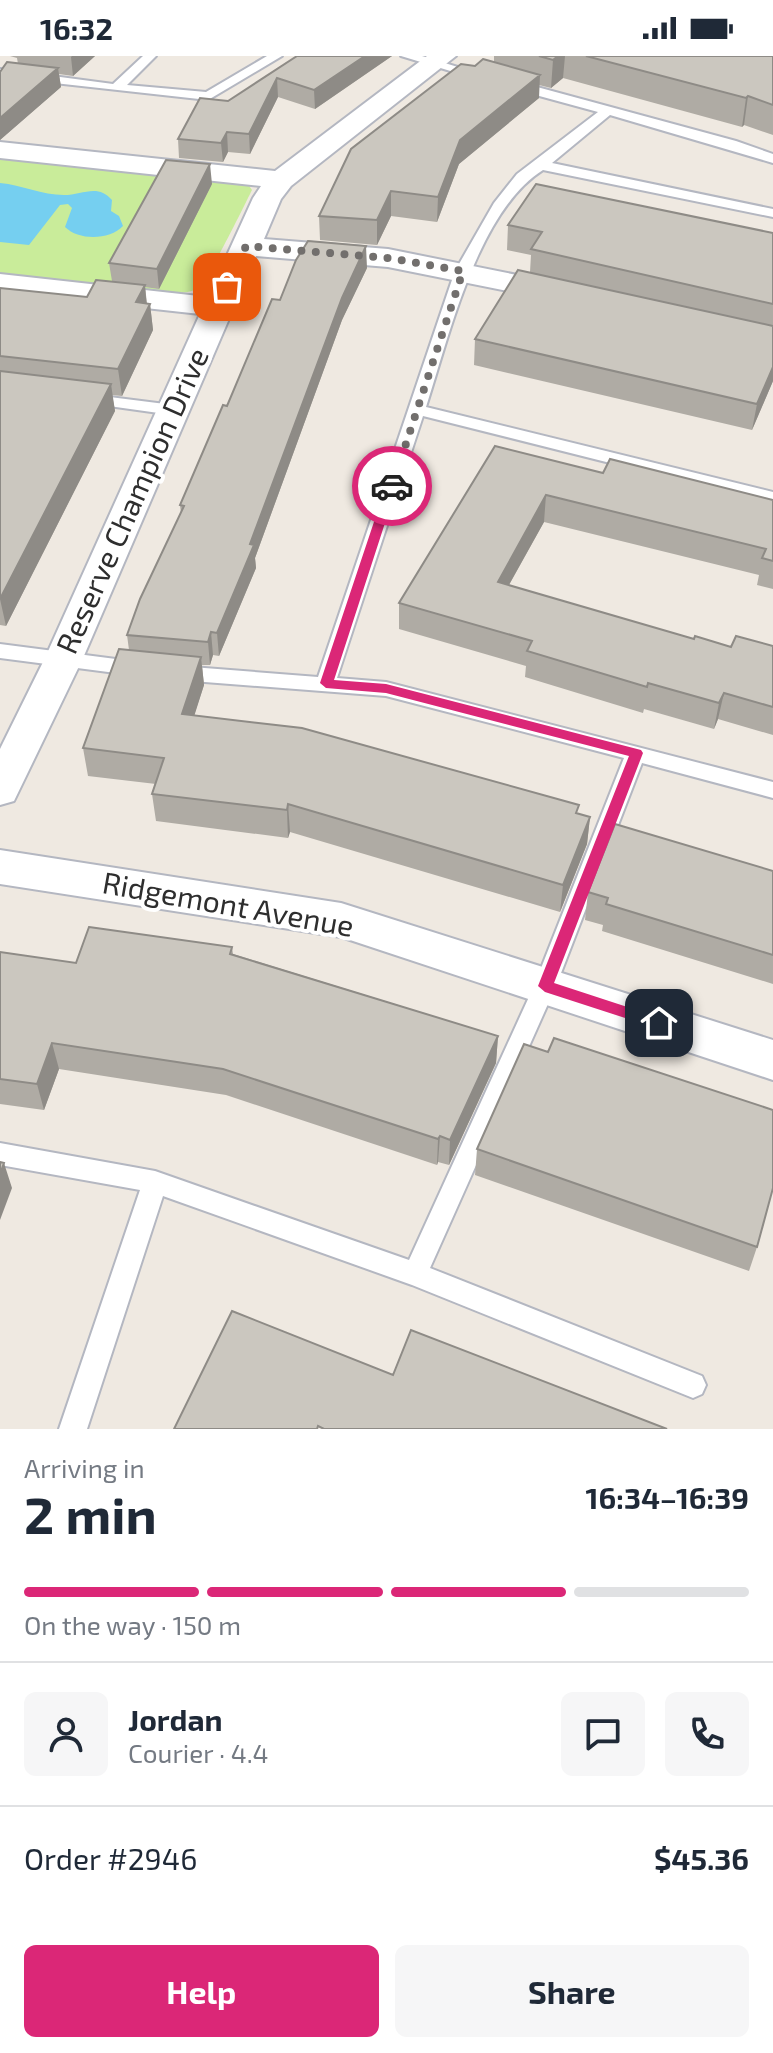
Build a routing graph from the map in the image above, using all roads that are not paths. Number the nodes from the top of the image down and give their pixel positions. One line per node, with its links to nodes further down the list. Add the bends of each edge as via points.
1 (150, 56): 7 (lane)
2 (276, 56): 7 (lane, via 208,96)
3 (428, 58): 5 (lane); 12 (street, Reserve Champion Drive)
4 (0, 73): 7 (lane)
5 (492, 79)
6 (506, 83): 8 (lane)
7 (116, 88)
8 (608, 110): 10 (lane); 11 (lane)
9 (0, 150): 12 (street)
10 (773, 159)
11 (541, 165): 13 (lane); 15 (lane, via 522,177 501,203)
12 (281, 180): 14 (street, Reserve Champion Drive)
13 (773, 213)
14 (246, 246): 15 (street, via 388,258); 18 (street, Reserve Champion Drive)
15 (463, 271): 17 (street); 21 (lane)
16 (0, 283): 18 (street)
17 (595, 301)
18 (218, 307): 20 (street, Reserve Champion Drive)
19 (63, 396): 20 (lane)
20 (173, 410): 25 (street, Reserve Champion Drive)
21 (417, 410): 23 (lane); 26 (lane)
22 (773, 476): 23 (lane)
23 (769, 497)
24 (0, 651): 25 (lane)
25 (64, 658): 26 (lane, via 153,671); 28 (street, Reserve Champion Drive)
26 (326, 683): 27 (lane, via 386,689)
27 (636, 753): 29 (lane); 31 (lane)
28 (0, 790)
29 (773, 790)
30 (0, 867): 31 (street, Ridgemont Avenue, via 341,920)
31 (545, 986): 32 (street, Ridgemont Avenue); 35 (lane)
32 (773, 1060)
33 (0, 1154): 34 (lane)
34 (155, 1182): 35 (lane); 37 (lane)
35 (415, 1274): 36 (lane)
36 (693, 1385)
37 (73, 1429)

